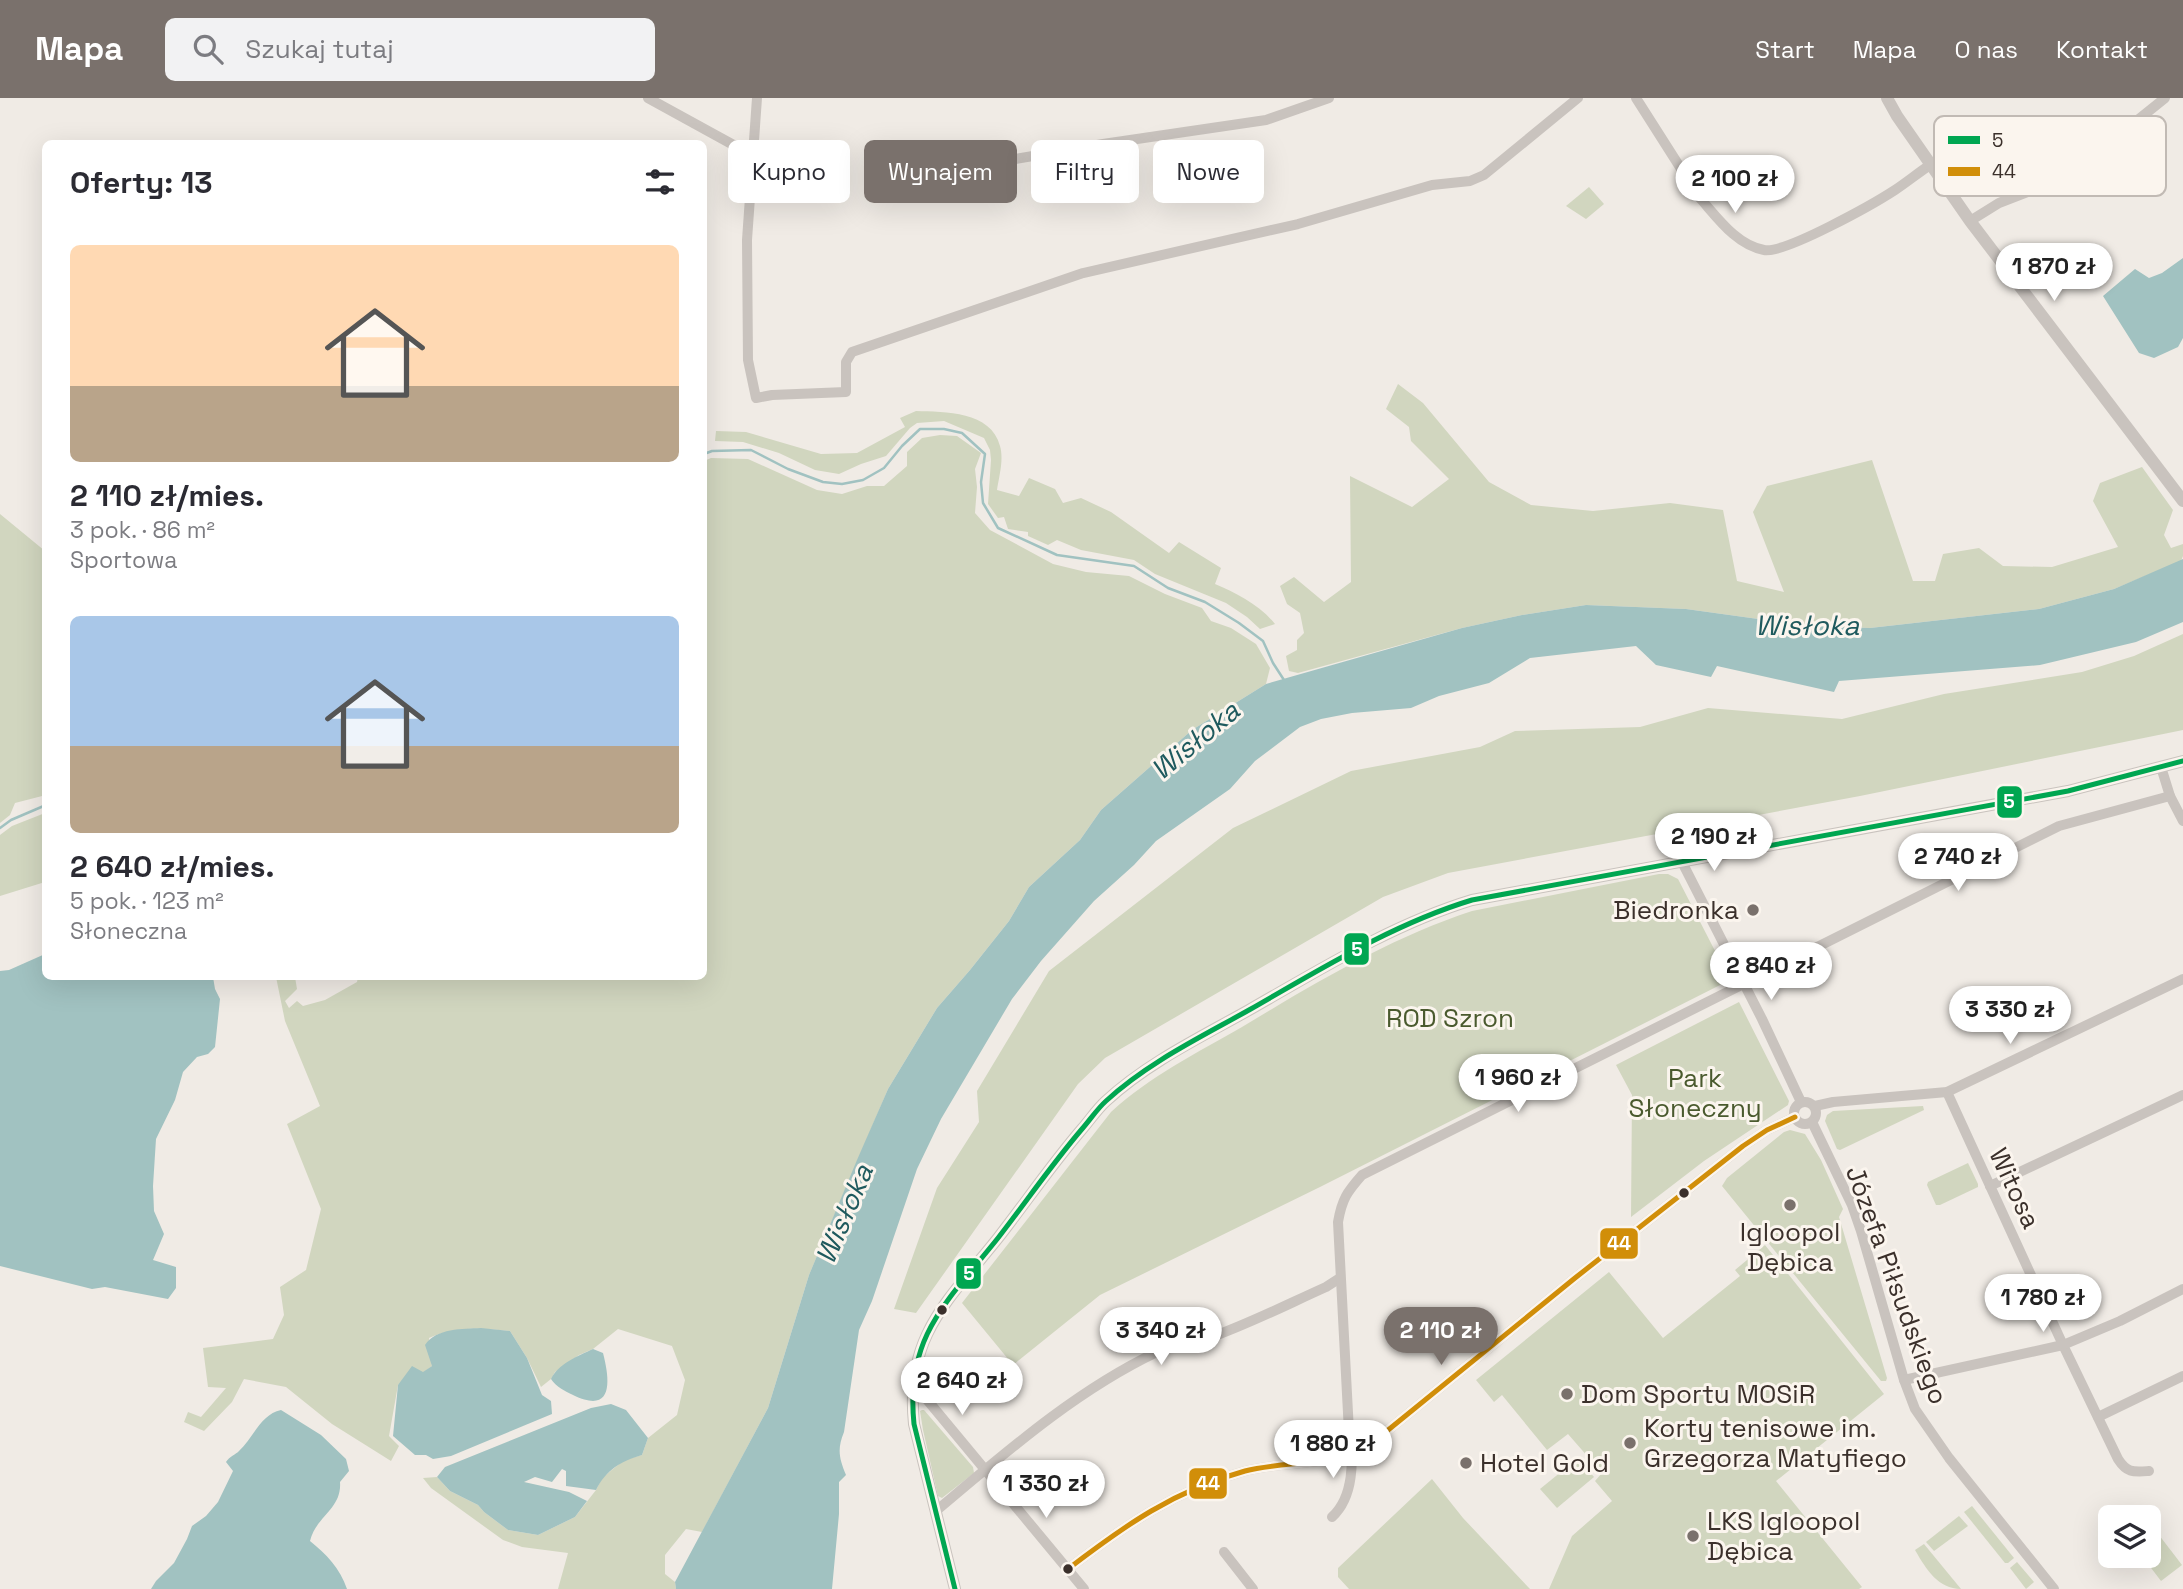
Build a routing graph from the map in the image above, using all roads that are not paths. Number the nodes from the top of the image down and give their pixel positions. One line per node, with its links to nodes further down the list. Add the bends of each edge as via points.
1 (648, 98): 10 (street)
2 (757, 98): 9 (street)
3 (1329, 98): 11 (street, via 1266,120)
4 (1578, 98): 16 (street, via 1484,175 1470,181 1432,186 1298,224 1083,273 852,352 846,362 846,392 756,398 748,360)
5 (1636, 98): 12 (street, via 1699,197 1738,238 1765,250 1819,231 1894,191)
6 (1887, 98): 12 (street)
7 (2165, 98): 8 (street)
8 (2143, 116)
9 (753, 140)
10 (728, 142)
11 (1017, 159)
12 (1930, 165): 13 (street)
13 (1934, 171)
14 (1952, 196): 17 (street)
15 (2017, 196): 17 (street)
16 (749, 203)
17 (1970, 221): 18 (street)
18 (2183, 501)
19 (2183, 761): 20 (street)
20 (2161, 767): 21 (street); 23 (street, via 2068,791)
21 (2170, 796): 22 (street); 25 (street, via 2059,826)
22 (2183, 821)
23 (1682, 862): 25 (street); 38 (street, via 1472,900 1434,912 1327,965 1134,1079 1105,1102 1066,1147 944,1305 926,1333)
24 (2183, 979): 26 (street)
25 (1744, 984): 28 (street); 33 (street, via 1362,1175 1341,1203)
26 (1947, 1092): 29 (street); 32 (street, Witosa)
27 (2183, 1096): 32 (street)
28 (1801, 1102): 29 (street); 30 (street, via 1794,1110)
29 (1815, 1106): 31 (street)
30 (1795, 1117): 31 (street, via 1802,1124); 40 (street, via 1744,1146)
31 (1812, 1122): 37 (street, Józefa Piłsudskiego, via 1852,1205)
32 (1990, 1186): 35 (street, Witosa)
33 (1340, 1278): 40 (street); 41 (street, via 1220,1333 1160,1350 1126,1368 1024,1437)
34 (2183, 1289): 35 (street)
35 (2063, 1345): 37 (street); 39 (street, Witosa)
36 (2183, 1376): 39 (street)
37 (1904, 1380): 50 (street, Józefa Piłsudskiego, via 1915,1409 1949,1458)
38 (914, 1384): 41 (street); 43 (street, via 915,1424)
39 (2098, 1417): 42 (street, Witosa, via 2124,1468)
40 (1353, 1454): 44 (street, via 1347,1491); 46 (street, via 1247,1471 1188,1490 1132,1521)
41 (985, 1470): 43 (street); 46 (street)
42 (2149, 1471)
43 (936, 1511): 47 (street)
44 (1332, 1517)
45 (1224, 1552): 49 (street)
46 (1068, 1569): 48 (street)
47 (955, 1589)
48 (1084, 1589)
49 (1253, 1589)
50 (2054, 1589)

